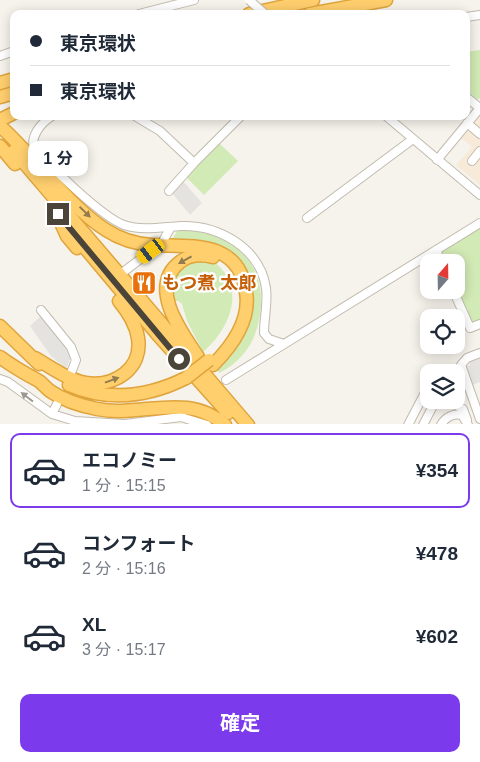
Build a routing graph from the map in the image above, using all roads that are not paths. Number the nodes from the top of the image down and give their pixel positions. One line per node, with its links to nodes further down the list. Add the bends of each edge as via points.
1 (194, 0): 5 (street)
2 (249, 0): 6 (street, bridge)
3 (313, 0): 7 (highway)
4 (386, 0): 8 (highway)
5 (155, 10)
6 (260, 10)
7 (267, 10)
8 (334, 10)
9 (470, 100): 10 (street)
10 (480, 108): 17 (street)
11 (10, 117): 19 (highway)
12 (48, 120): 32 (street, via 32,142 40,155 111,219 135,228)
13 (142, 120): 26 (street, via 160,131)
14 (237, 120): 26 (street)
15 (391, 120): 21 (street)
16 (470, 120): 18 (street)
17 (470, 120)
18 (467, 123): 20 (street); 24 (street)
19 (0, 127): 37 (highway); 46 (highway, one-way to 46, via 105,230 144,244 207,247 233,263 246,290 246,312 234,340)
20 (480, 134)
21 (413, 139): 24 (street); 30 (street)
22 (0, 146): 29 (highway)
23 (480, 151): 25 (street)
24 (437, 160): 28 (street)
25 (472, 161)
26 (194, 163): 27 (street)
27 (169, 191)
28 (480, 195)
29 (58, 214): 37 (highway); 45 (highway, one-way to 29, via 77,381 103,383 126,373 138,353 138,336 131,319 68,236)
30 (308, 218)
31 (480, 222): 34 (street)
32 (171, 227): 33 (street); 42 (street, via 217,232 247,250 259,265 266,286 264,333 269,339)
33 (164, 239)
34 (436, 250): 36 (street); 42 (street)
35 (151, 251): 37 (street)
36 (438, 254)
37 (116, 278): 53 (highway); 64 (highway)
38 (457, 299): 40 (street, via 470,328)
39 (41, 314): 48 (street, via 71,347 76,360)
40 (480, 324)
41 (0, 326): 45 (highway)
42 (284, 344): 53 (street)
43 (480, 354): 47 (street)
44 (0, 357): 52 (highway)
45 (35, 358): 51 (highway, via 44,371 63,383 106,396 149,393)
46 (211, 363): 51 (highway, bridge); 53 (highway, one-way to 53, via 231,333 240,307 238,285 231,271 220,261 205,255 191,256 183,259 169,275 166,290 169,303 189,343)
47 (462, 364)
48 (71, 373)
49 (465, 376): 59 (street)
50 (0, 379): 58 (street, one-way to 50)
51 (188, 381): 52 (highway, via 155,398 123,402 90,399)
52 (42, 383): 63 (highway, via 60,396 93,408 124,411 189,407)
53 (223, 386): 65 (highway)
54 (420, 402): 66 (street)
55 (57, 404): 58 (street)
56 (432, 409): 67 (street)
57 (462, 409): 69 (street)
58 (52, 414): 61 (street)
59 (480, 418)
60 (190, 422): 61 (street, via 166,417 118,424); 62 (street)
61 (75, 423)
62 (207, 424)
63 (226, 424)
64 (238, 424)
65 (248, 424)
66 (408, 424)
67 (424, 424)
68 (441, 424): 69 (street, via 456,414 462,415)
69 (468, 424)

